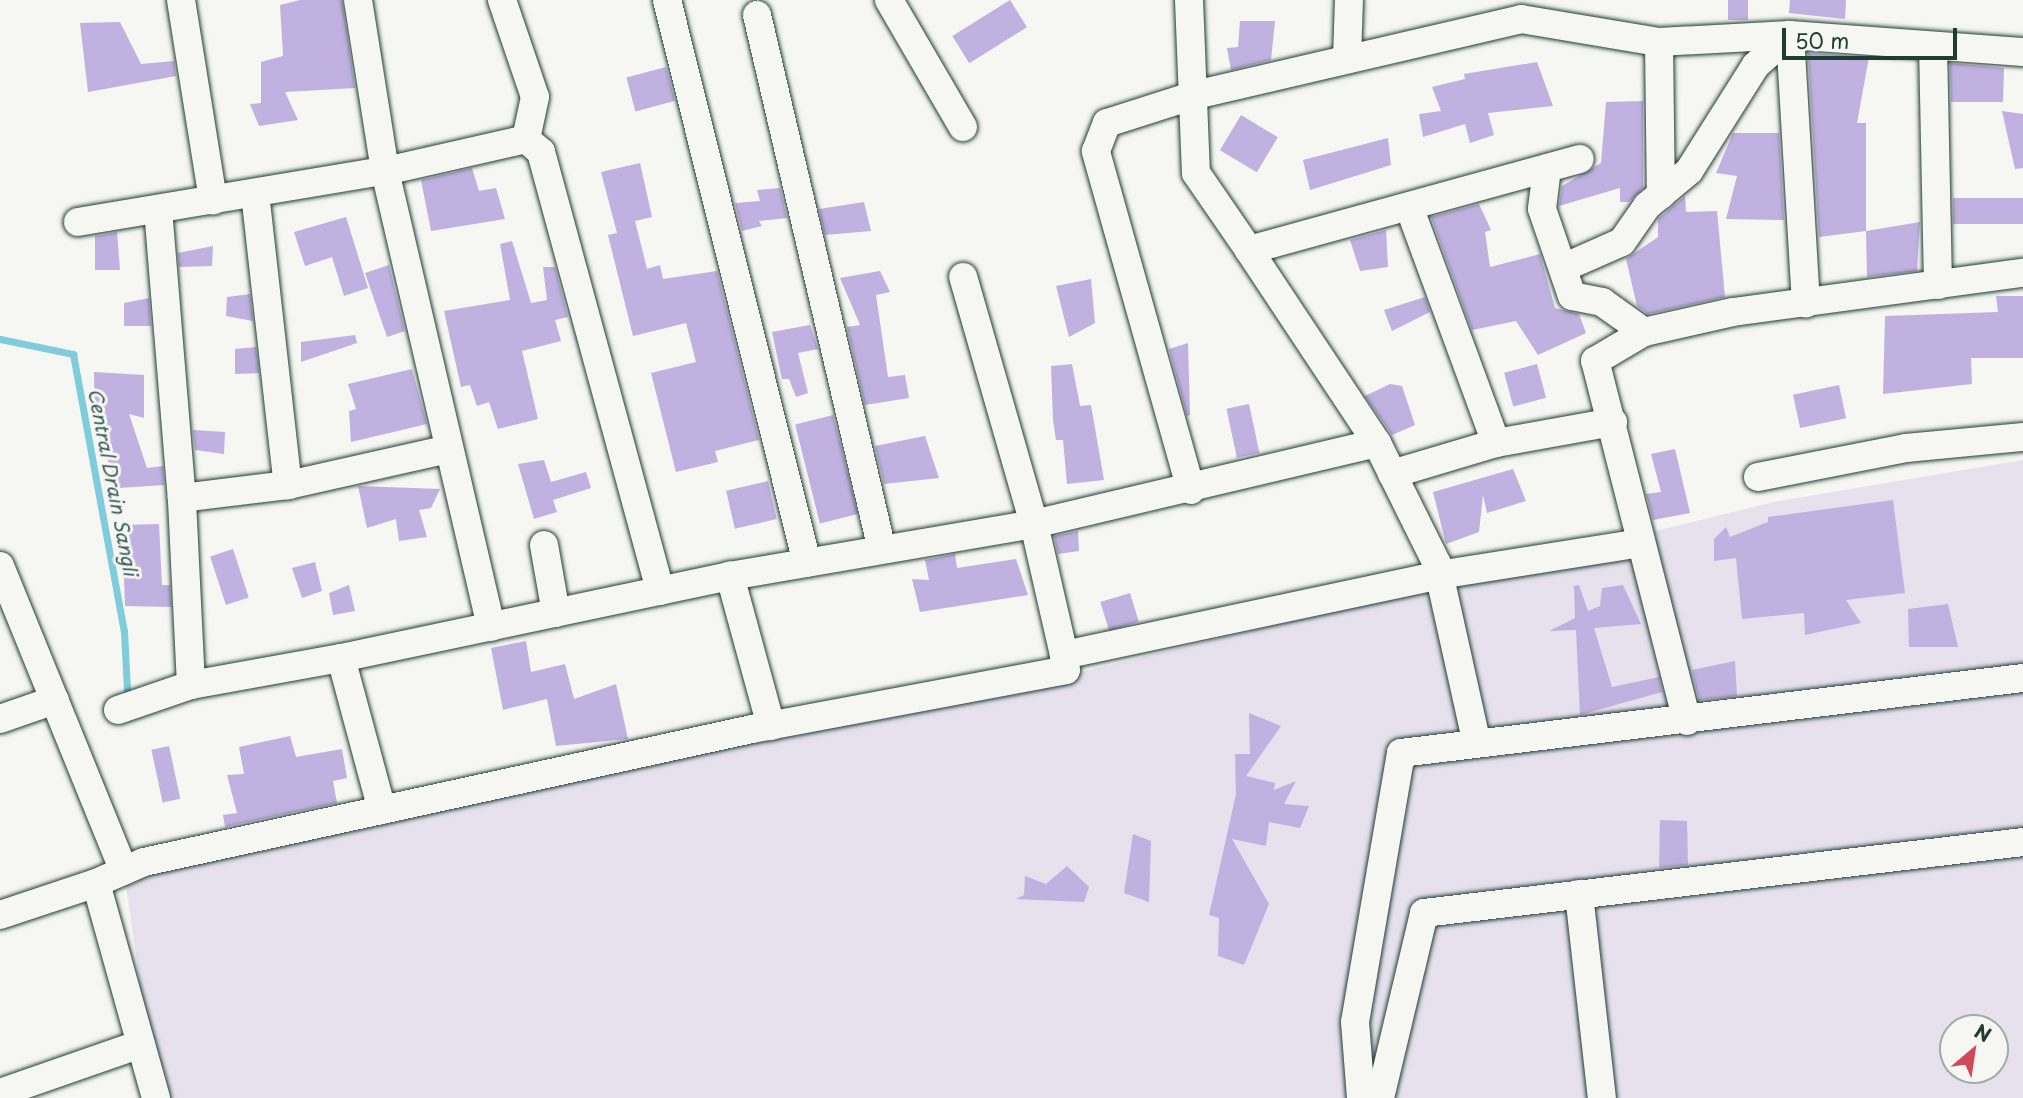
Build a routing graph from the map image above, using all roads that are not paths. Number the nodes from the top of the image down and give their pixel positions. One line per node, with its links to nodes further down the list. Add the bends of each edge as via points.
1 (181, 0): 22 (street)
2 (358, 0): 19 (street)
3 (502, 0): 16 (street, via 535,97)
4 (667, 0): 47 (street)
5 (889, 0): 15 (street)
6 (1188, 0): 14 (street)
7 (1349, 0): 13 (street)
8 (757, 15): 46 (street)
9 (1790, 35): 10 (street); 11 (street); 21 (street, via 1756,65 1689,171); 31 (street)
10 (1659, 42): 13 (street, via 1521,19); 21 (street)
11 (1933, 46): 12 (street); 30 (street)
12 (2023, 52)
13 (1347, 60): 14 (street)
14 (1195, 95): 26 (street, via 1190,118 1196,173); 41 (street, via 1107,123 1096,151)
15 (963, 127)
16 (526, 139): 19 (street); 51 (street, via 541,152)
17 (1580, 159): 18 (street)
18 (1547, 168): 23 (street); 27 (street, via 1542,209)
19 (385, 171): 20 (street); 37 (street)
20 (255, 193): 22 (street); 40 (street)
21 (1661, 195): 27 (street, via 1622,242)
22 (213, 200): 24 (street)
23 (1409, 205): 26 (street); 36 (street)
24 (158, 209): 25 (street); 42 (street)
25 (78, 222)
26 (1250, 250): 35 (street)
27 (1563, 268): 32 (street, via 1572,296 1602,302)
28 (2023, 273): 30 (street)
29 (963, 277): 43 (street)
30 (1938, 285): 31 (street)
31 (1805, 303): 32 (street)
32 (1644, 332): 33 (street, via 1595,361)
33 (1613, 422): 36 (street); 44 (street)
34 (2023, 437): 39 (street, via 1906,448)
35 (1377, 443): 38 (street); 41 (street)
36 (1496, 443): 38 (street)
37 (449, 449): 40 (street); 53 (street)
38 (1392, 474): 49 (street)
39 (1758, 477)
40 (288, 485): 42 (street)
41 (1191, 490): 43 (street)
42 (182, 498): 57 (street)
43 (1034, 524): 46 (street); 54 (street)
44 (1640, 543): 49 (street); 61 (street)
45 (544, 545): 52 (street)
46 (882, 550): 47 (street)
47 (807, 563): 50 (street)
48 (0, 566): 58 (street)
49 (1439, 575): 54 (street); 63 (street)
50 (730, 576): 51 (street); 62 (street)
51 (660, 591): 52 (street)
52 (556, 613): 53 (street)
53 (491, 627): 55 (street)
54 (1064, 655): 62 (street, via 1066,670)
55 (341, 659): 57 (street); 64 (street)
56 (2023, 678): 61 (street)
57 (191, 685): 59 (street)
58 (55, 701): 60 (street); 66 (street)
59 (118, 710)
60 (0, 719)
61 (1686, 721): 63 (street)
62 (771, 726): 64 (street)
63 (1477, 744): 73 (street, via 1401,753 1355,1022)
64 (382, 810): 66 (street)
65 (2023, 842): 68 (street)
66 (124, 870): 67 (street)
67 (96, 883): 69 (street); 70 (street)
68 (1580, 894): 74 (street, via 1424,913); 75 (street)
69 (0, 915)
70 (141, 1044): 71 (street); 72 (street)
71 (0, 1093)
72 (156, 1098)
73 (1361, 1098)
74 (1380, 1098)
75 (1602, 1098)

